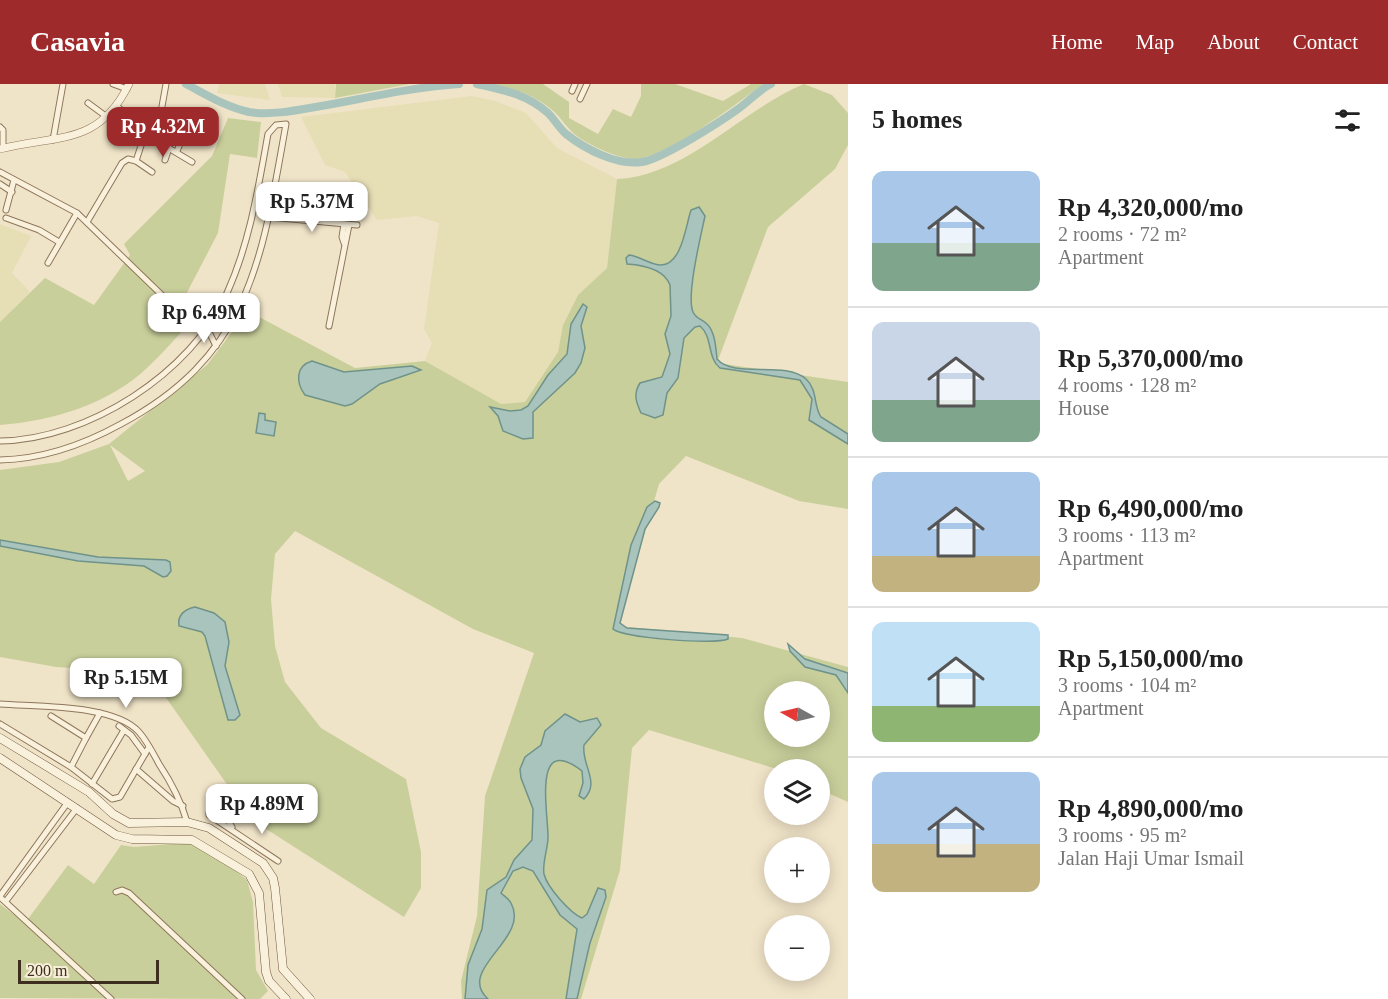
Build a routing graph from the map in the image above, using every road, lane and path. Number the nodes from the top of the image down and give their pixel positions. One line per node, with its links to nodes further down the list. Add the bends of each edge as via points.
1 (63, 84): 17 (street)
2 (113, 84): 6 (street)
3 (166, 84): 11 (street)
4 (575, 84): 7 (street)
5 (587, 84): 8 (street)
6 (128, 87): 10 (street)
7 (572, 91)
8 (580, 99)
9 (88, 103): 12 (street)
10 (118, 106): 12 (street); 15 (street)
11 (161, 111): 15 (street); 18 (street)
12 (107, 117): 17 (street, via 78,134)
13 (189, 122): 21 (street)
14 (0, 127): 19 (street)
15 (147, 127): 16 (street)
16 (145, 134): 18 (street); 23 (street)
17 (53, 140): 19 (street)
18 (156, 140): 20 (street)
19 (2, 148)
20 (169, 148): 21 (street); 22 (street)
21 (177, 151): 24 (street)
22 (165, 160)
23 (135, 161): 26 (street); 33 (street, via 128,159 116,170)
24 (192, 162)
25 (0, 172): 28 (street)
26 (152, 172)
27 (0, 184): 28 (street)
28 (13, 186): 29 (street); 30 (street)
29 (6, 210)
30 (76, 215): 33 (street); 36 (street)
31 (269, 217): 34 (street); 40 (street, via 286,124 276,125 268,134 243,253 226,295); 41 (street, via 256,268)
32 (6, 218): 36 (street)
33 (87, 222): 38 (street)
34 (346, 224): 35 (street); 39 (street)
35 (357, 225)
36 (59, 242): 37 (street)
37 (48, 263)
38 (167, 300)
39 (329, 326)
40 (204, 331): 41 (street); 42 (street, via 152,383 117,407 40,436)
41 (216, 346): 43 (street, via 200,367 168,395 87,442 44,455)
42 (0, 441)
43 (0, 460)
44 (0, 704): 45 (street)
45 (99, 713): 49 (street); 50 (street, via 127,722)
46 (51, 716): 49 (street)
47 (0, 724): 53 (street)
48 (0, 738): 62 (main road, via 89,792 129,823)
49 (86, 738): 53 (street)
50 (149, 747): 51 (street); 58 (street)
51 (145, 754): 54 (street); 55 (street, via 121,728)
52 (0, 758): 57 (main road)
53 (71, 767): 55 (street)
54 (136, 769): 55 (street, via 117,798 110,799); 58 (street)
55 (92, 784)
56 (229, 799): 59 (street)
57 (68, 802): 60 (main road); 65 (street)
58 (183, 806): 62 (street)
59 (219, 806): 61 (street, via 208,812); 64 (street)
60 (77, 808): 66 (street); 73 (main road, via 125,838 192,840 249,874 259,893 266,972)
61 (215, 819): 63 (street); 64 (street)
62 (187, 822): 63 (main road)
63 (209, 828): 74 (main road, via 263,863 268,871 275,888 283,969)
64 (233, 830): 67 (street)
65 (47, 831): 66 (street); 69 (street)
66 (55, 836): 70 (street)
67 (278, 861)
68 (116, 892): 72 (street, via 129,893)
69 (0, 897): 70 (street)
70 (6, 901): 71 (street)
71 (111, 999)
72 (242, 999)
73 (286, 999)
74 (310, 999)

